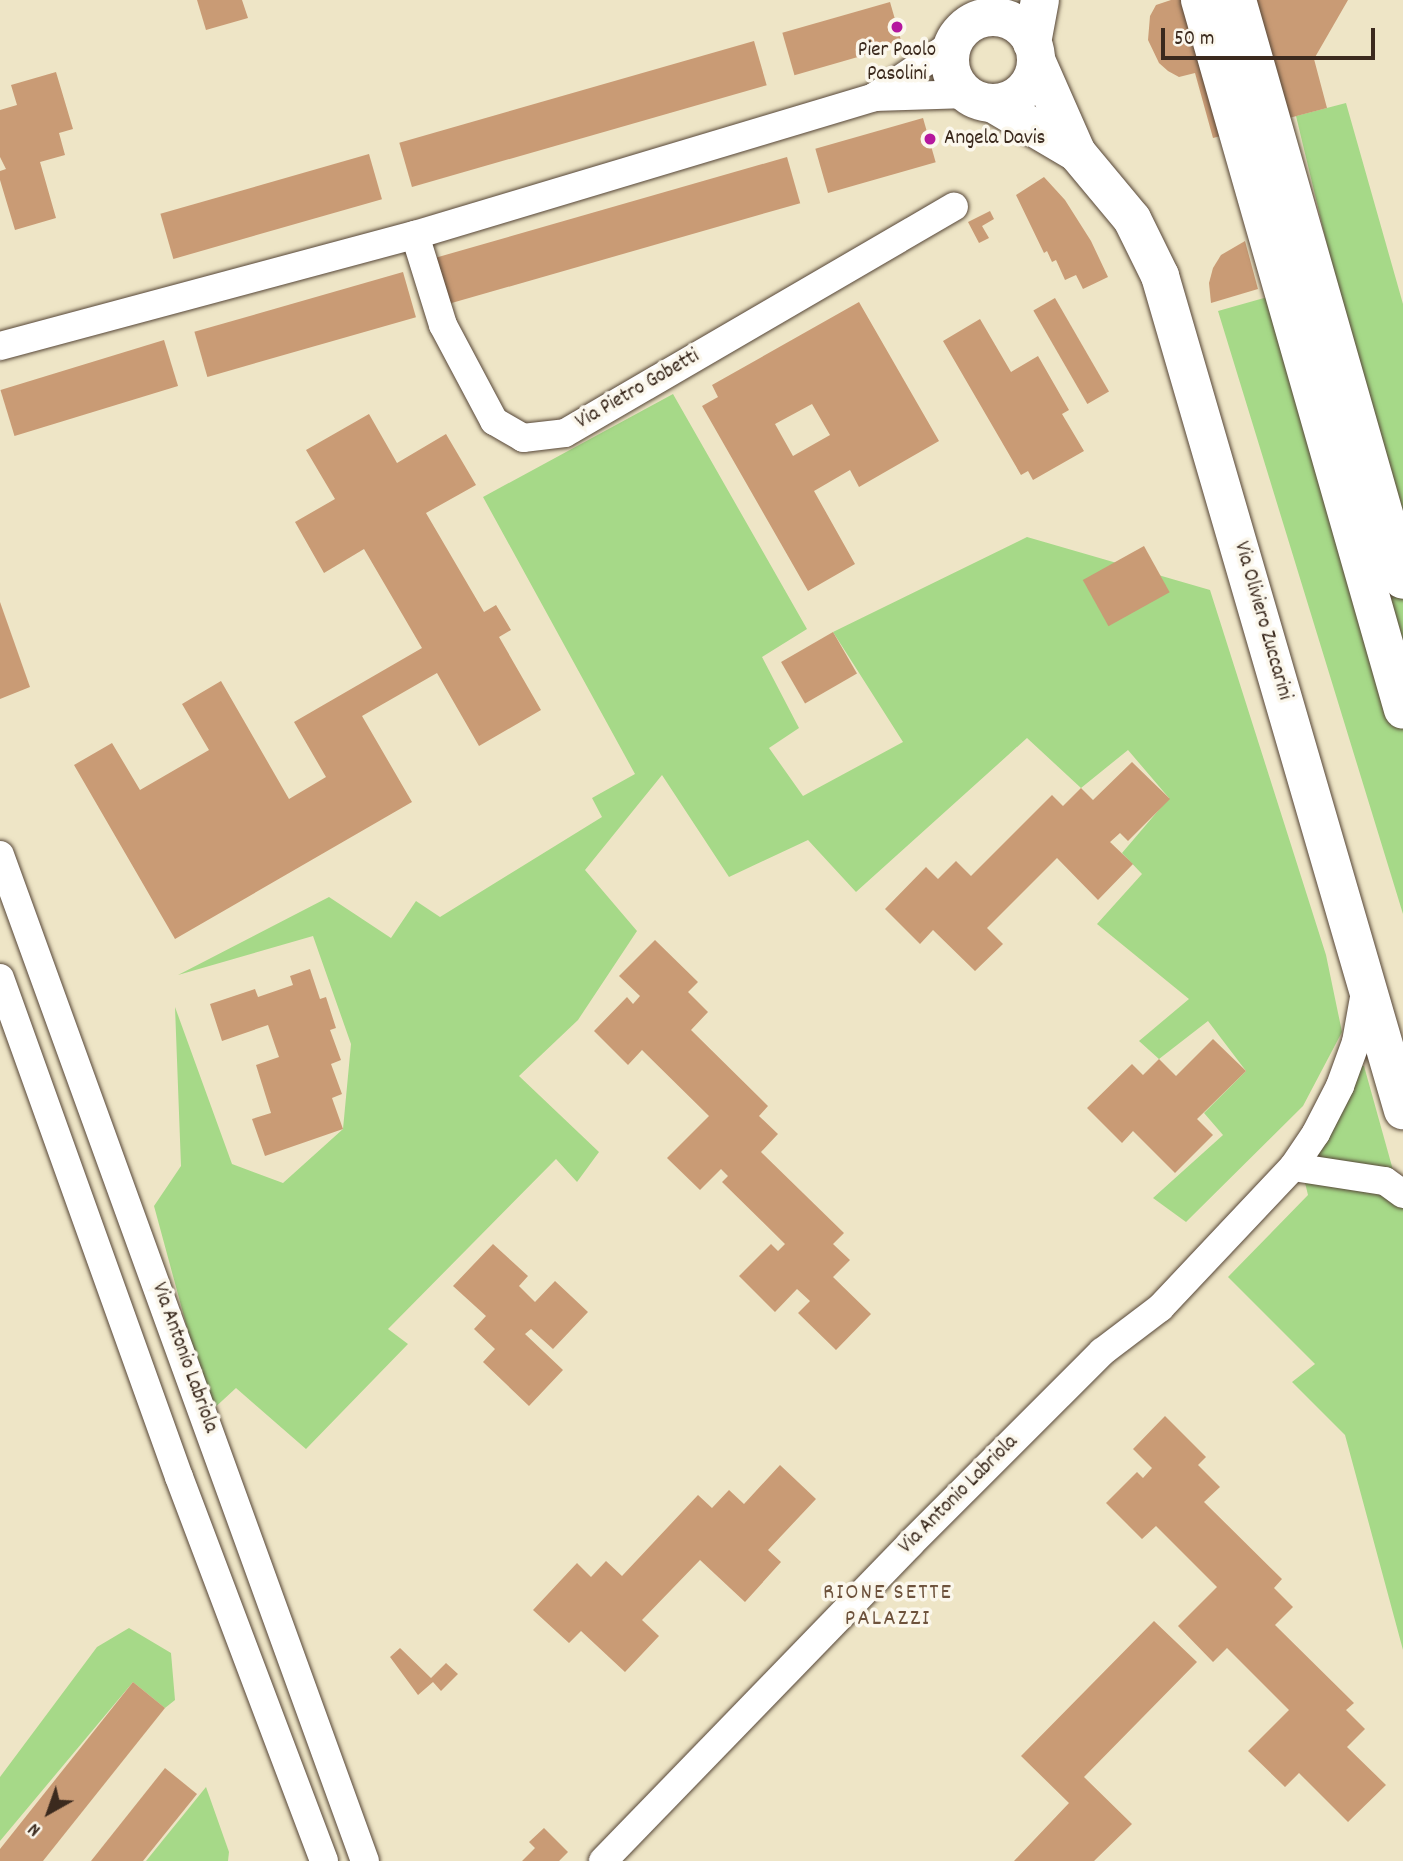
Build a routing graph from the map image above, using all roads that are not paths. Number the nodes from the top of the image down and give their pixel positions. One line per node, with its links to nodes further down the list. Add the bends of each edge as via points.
1 (1040, 0): 5 (main road)
2 (1200, 0): 11 (main road)
3 (1237, 0): 11 (main road)
4 (976, 21): 5 (main road, Via Oliviero Zuccarini, via 1002,17 1015,22); 6 (street); 7 (main road, Via Oliviero Zuccarini, via 951,72)
5 (1034, 51): 7 (main road, via 1027,86 1017,96); 8 (main road, Via Oliviero Zuccarini)
6 (874, 97): 7 (street); 10 (street)
7 (980, 99): 8 (main road, Via Oliviero Zuccarini)
8 (1077, 153): 17 (main road, Via Oliviero Zuccarini, via 1132,219 1171,305)
9 (954, 207): 10 (street, Via Pietro Gobetti, via 565,433 523,438 494,421 449,337)
10 (415, 235): 12 (street)
11 (1299, 284): 13 (main road); 14 (main road)
12 (0, 346)
13 (1403, 580)
14 (1403, 710)
15 (0, 855): 22 (street, Via Antonio Labriola)
16 (0, 978): 21 (street, via 179,1477)
17 (1366, 986): 18 (main road, Via Oliviero Zuccarini); 19 (street, Via Antonio Labriola, via 1356,1042 1340,1086)
18 (1403, 1111)
19 (1293, 1167): 20 (street, via 1385,1181); 23 (street, Via Antonio Labriola, via 1160,1308 1102,1352 910,1544)
20 (1403, 1194)
21 (324, 1861)
22 (365, 1861)
23 (603, 1861)

